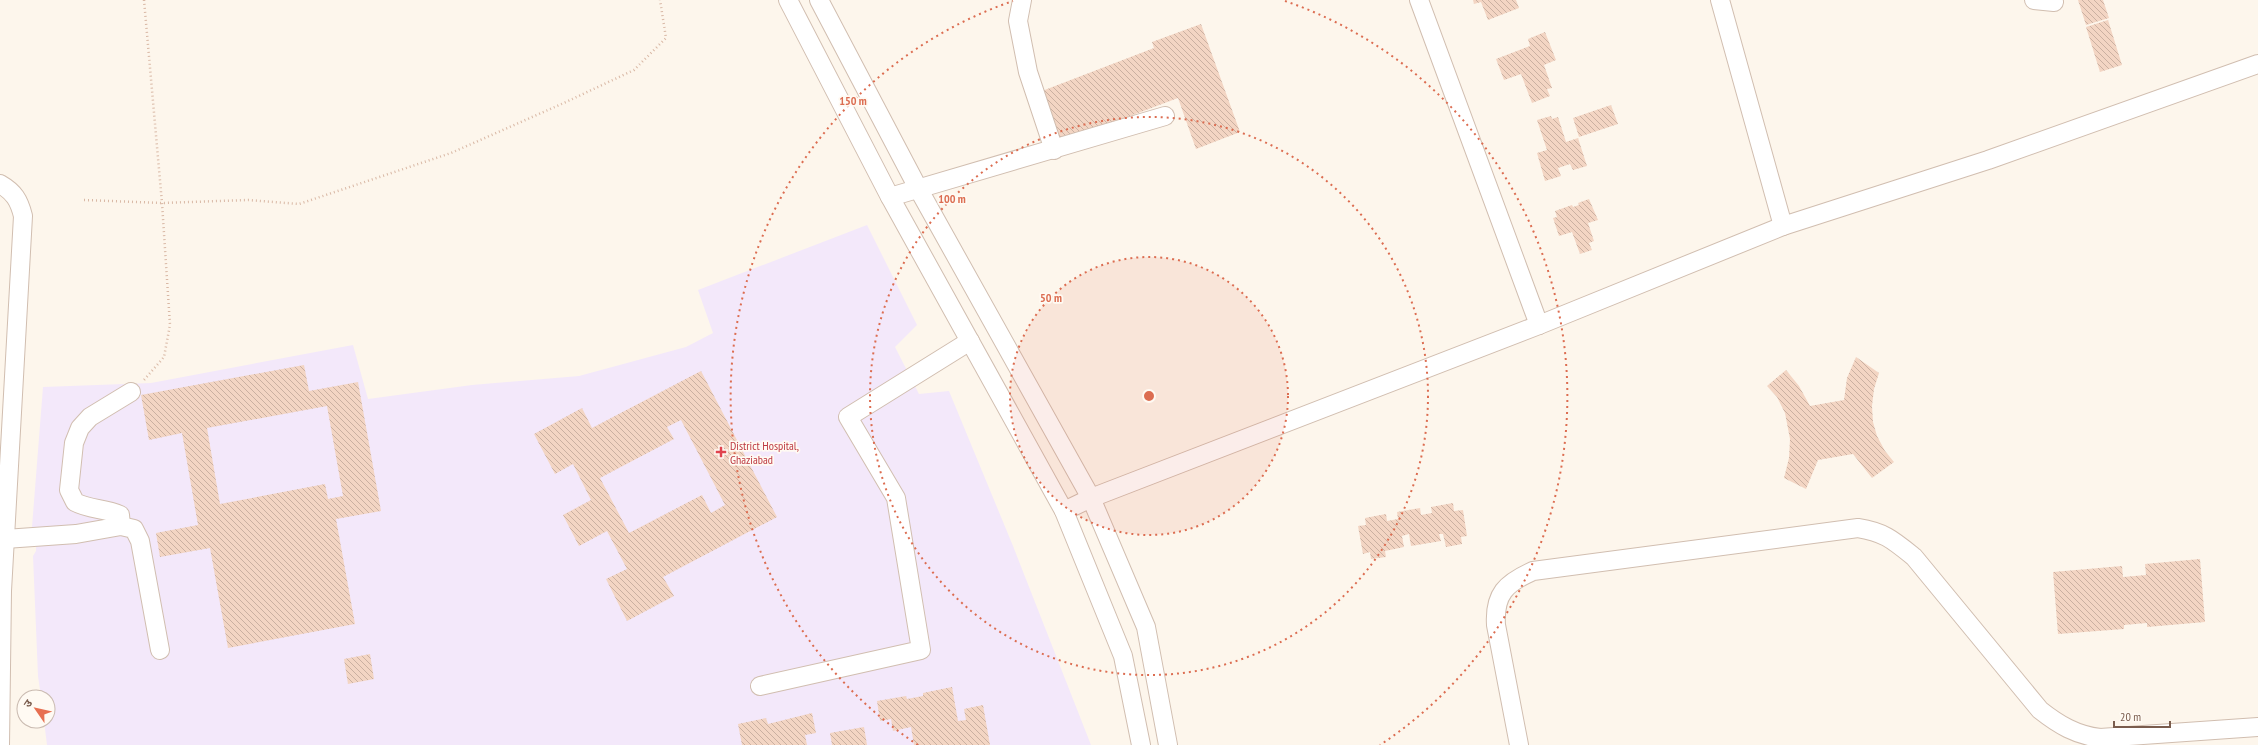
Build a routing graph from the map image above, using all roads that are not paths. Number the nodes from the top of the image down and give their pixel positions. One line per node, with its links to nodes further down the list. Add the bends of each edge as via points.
1 (788, 0): 13 (street)
2 (819, 0): 12 (street)
3 (1022, 0): 10 (street, via 1018,21 1028,72)
4 (1419, 0): 15 (street)
5 (1720, 0): 14 (street)
6 (2034, 0): 7 (street)
7 (2054, 2)
8 (2258, 64): 14 (street, via 1988,160)
9 (1165, 116): 10 (street)
10 (1054, 150): 12 (street)
11 (0, 184): 21 (street, via 20,200 23,216)
12 (919, 190): 13 (street); 18 (street)
13 (890, 197): 16 (street)
14 (1783, 226): 15 (street)
15 (1539, 324): 18 (street)
16 (970, 341): 19 (street); 25 (street, via 848,417 896,498 921,650)
17 (131, 392): 20 (street, via 90,417 80,428 74,443 69,490 75,502 87,509 108,509 120,515)
18 (1091, 498): 19 (street); 30 (street, via 1146,627)
19 (1064, 511): 29 (street, via 1123,656)
20 (121, 526): 21 (street, via 76,534); 23 (street, via 134,529 140,541)
21 (5, 539): 22 (street)
22 (1, 591): 24 (street)
23 (160, 650)
24 (1, 682): 28 (street)
25 (760, 686)
26 (2258, 727): 27 (street)
27 (2158, 740): 31 (street, via 2082,736 2055,722 2040,710 1914,556 1878,531 1858,528 1533,571 1513,580 1502,593 1495,608)
28 (0, 745)
29 (1141, 745)
30 (1168, 745)
31 (1519, 745)

